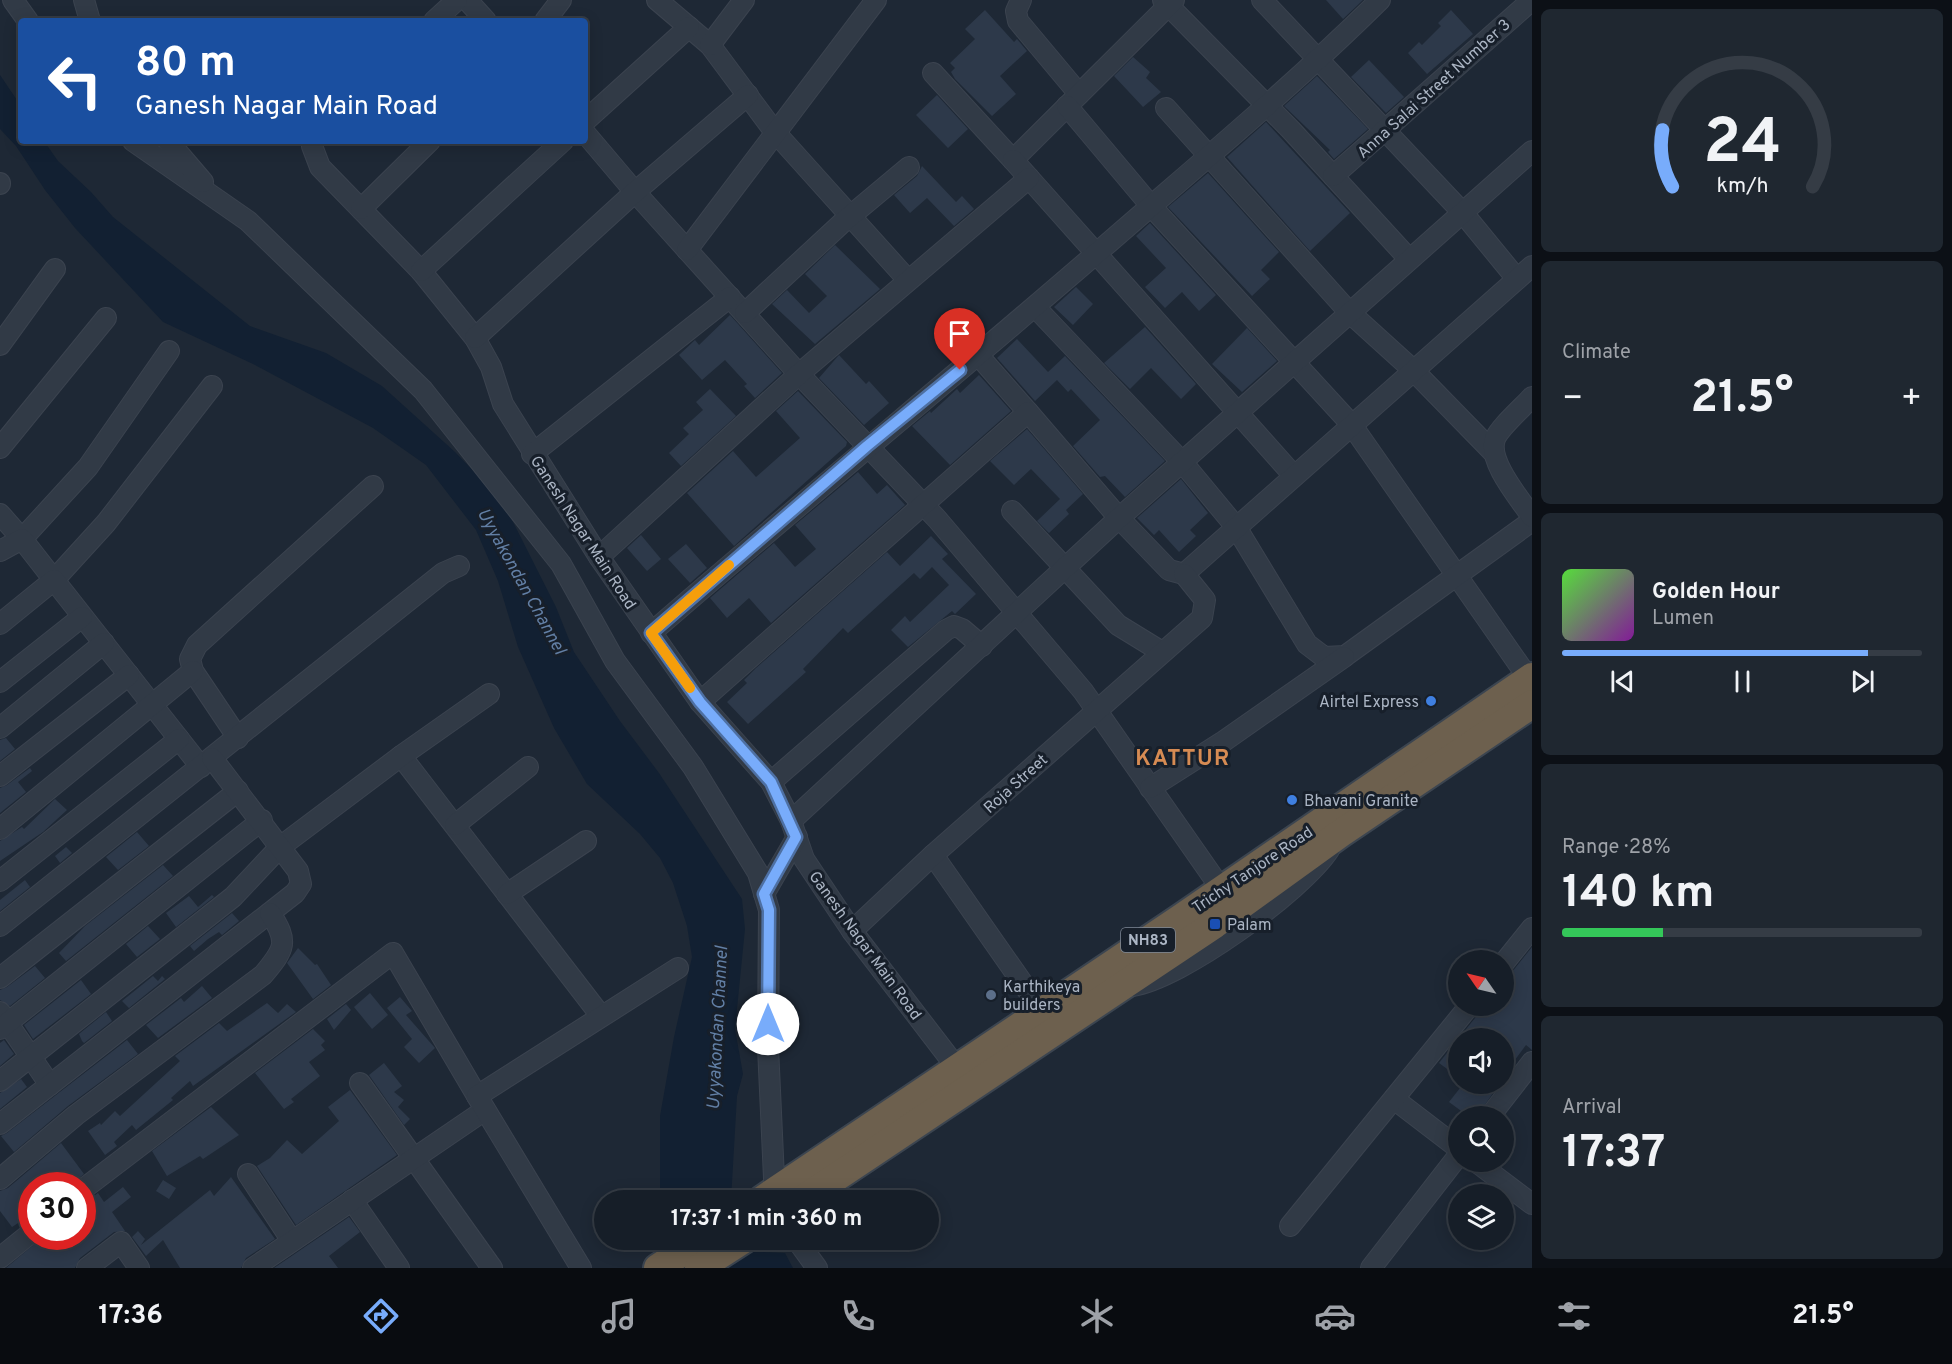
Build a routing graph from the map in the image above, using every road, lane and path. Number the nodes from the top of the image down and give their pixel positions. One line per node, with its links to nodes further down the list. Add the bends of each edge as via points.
1 (13, 0): 14 (street)
2 (84, 0): 15 (street)
3 (457, 0): 16 (street)
4 (467, 0): 17 (street)
5 (561, 0): 18 (street)
6 (657, 0): 19 (street)
7 (744, 0): 20 (street)
8 (876, 0): 29 (street)
9 (1021, 0): 24 (street, via 1018,21)
10 (1262, 0): 21 (street)
11 (1380, 0): 21 (street)
12 (1532, 0): 28 (street, Anna Salai Street Number 3)
13 (1168, 2): 24 (street); 25 (street)
14 (26, 18)
15 (89, 18)
16 (437, 18)
17 (483, 18)
18 (546, 18)
19 (689, 27): 20 (street); 27 (street)
20 (710, 45): 23 (street)
21 (1320, 59): 25 (street); 28 (street)
22 (933, 73): 38 (street)
23 (748, 95): 29 (street); 42 (street)
24 (1073, 100): 38 (street); 44 (street)
25 (1268, 106): 37 (street); 40 (street)
26 (1166, 108): 37 (street)
27 (588, 118)
28 (1386, 130): 40 (street, Anna Salai Street Number 3); 46 (street)
29 (774, 131): 47 (street); 48 (street)
30 (588, 137): 42 (street)
31 (137, 144): 43 (street)
32 (171, 144): 43 (street)
33 (313, 144): 45 (street, Ganesh Nagar Main Road, via 321,167)
34 (427, 144): 45 (street)
35 (559, 144): 53 (street)
36 (1532, 151): 46 (street)
37 (1210, 155): 44 (street); 58 (street)
38 (1013, 160): 41 (street)
39 (909, 167): 47 (street)
40 (1334, 176): 50 (street)
41 (1029, 178): 49 (street); 54 (street)
42 (635, 192): 48 (street); 61 (street)
43 (220, 203): 130 (street, via 271,241 423,390 561,564 615,661 693,766 758,873)
44 (1151, 206): 49 (street); 65 (street)
45 (361, 209): 53 (street, Ganesh Nagar Main Road)
46 (1463, 213): 50 (street); 55 (street)
47 (851, 216): 54 (street); 59 (street)
48 (687, 250): 56 (street)
49 (1095, 254): 57 (street); 70 (street)
50 (1409, 259): 58 (street)
51 (1532, 266): 55 (street)
52 (56, 269): 62 (street)
53 (421, 270): 61 (street, Ganesh Nagar Main Road)
54 (907, 279): 67 (street)
55 (1517, 279): 66 (street)
56 (730, 297): 59 (street); 76 (street)
57 (1036, 308): 64 (street); 77 (street)
58 (1349, 312): 65 (street); 66 (street)
59 (745, 313): 67 (street)
60 (106, 318): 74 (street)
61 (475, 338): 76 (street, Ganesh Nagar Main Road, via 491,367 503,404)
62 (0, 345)
63 (169, 351): 86 (street, via 88,467)
64 (978, 355): 71 (street); 73 (street)
65 (1294, 361): 70 (street); 72 (street)
66 (1413, 370): 72 (street); 75 (street)
67 (799, 374): 73 (street); 88 (street)
68 (212, 386): 93 (street, via 106,522)
69 (1532, 397): 75 (street, via 1495,437)
70 (1238, 410): 77 (street); 78 (street)
71 (1028, 412): 80 (street); 83 (street)
72 (1352, 424): 78 (street); 92 (street)
73 (867, 446): 80 (street); 97 (street)
74 (0, 448)
75 (1492, 452): 84 (street)
76 (532, 454): 88 (street, Ganesh Nagar Main Road)
77 (1183, 463): 83 (street); 85 (street)
78 (1294, 476): 85 (street)
79 (373, 486): 102 (street, via 196,645 190,659)
80 (923, 504): 94 (street); 107 (street)
81 (1012, 511): 90 (street)
82 (0, 514): 86 (street)
83 (1119, 518): 90 (street); 91 (street, via 1169,570)
84 (1532, 519): 92 (street)
85 (1236, 527): 91 (street); 101 (street, via 1307,644 1324,657)
86 (22, 539): 87 (street); 93 (street)
87 (0, 551)
88 (598, 557): 97 (street, Ganesh Nagar Main Road)
89 (459, 566): 111 (street, via 443,573)
90 (1064, 569): 94 (street); 100 (street, via 1118,625)
91 (1185, 574): 100 (street, Roja Street, via 1205,600 1202,618)
92 (1456, 578): 101 (street); 105 (street)
93 (54, 580): 95 (street); 96 (street)
94 (1017, 613): 99 (street); 109 (street)
95 (82, 616): 98 (street); 104 (street)
96 (0, 624)
97 (651, 633): 107 (street, Ganesh Nagar Main Road)
98 (104, 643): 103 (street); 110 (street)
99 (982, 646): 117 (street, via 962,629 954,626 946,630); 123 (street)
100 (1162, 652): 109 (street, Roja Street)
101 (1345, 656): 118 (street)
102 (193, 671): 108 (street); 111 (street)
103 (129, 675): 108 (street); 116 (street)
104 (0, 682)
105 (1531, 687): 128 (highway, Trichy Tanjore Road / NH83); 161 (highway, Trichy Tanjore Road / NH83, via 1215,924)
106 (489, 694): 113 (street)
107 (700, 702): 117 (street, Ganesh Nagar Main Road)
108 (153, 706): 112 (street); 122 (street)
109 (1096, 711): 118 (street); 126 (street, Roja Street)
110 (0, 728)
111 (238, 738): 114 (street)
112 (179, 739): 114 (street); 127 (street)
113 (401, 756): 121 (street); 125 (street)
114 (207, 763): 119 (street); 132 (street)
115 (528, 767): 121 (street)
116 (0, 776)
117 (771, 782): 123 (street, Ganesh Nagar Main Road)
118 (1150, 788): 128 (street)
119 (238, 790): 120 (street); 137 (street)
120 (262, 820): 125 (street); 141 (street)
121 (455, 825): 129 (street)
122 (0, 829)
123 (794, 829): 130 (street); 134 (street, Ganesh Nagar Main Road, via 804,859)
124 (586, 841): 129 (street)
125 (280, 847): 131 (street, via 298,871 301,884 296,893); 142 (street, via 233,897)
126 (933, 855): 134 (street, Roja Street); 138 (street)
127 (0, 881)
128 (1222, 890): 138 (highway, Trichy Tanjore Road / NH83)
129 (507, 894): 139 (street)
130 (764, 894): 159 (street, via 769,910)
131 (270, 913): 147 (street); 157 (street, via 283,932 283,946 263,975 76,1115)
132 (0, 926)
133 (1532, 928): 135 (street)
134 (852, 931): 144 (street, Ganesh Nagar Main Road)
135 (1514, 950)
136 (678, 968): 139 (street)
137 (0, 978)
138 (1042, 1011): 144 (highway, Trichy Tanjore Road / NH83)
139 (602, 1016): 149 (street)
140 (1461, 1016): 148 (street)
141 (3, 1021): 142 (street)
142 (31, 1056): 145 (street); 147 (street)
143 (1532, 1062): 150 (street)
144 (957, 1068): 160 (highway, Trichy Tanjore Road / NH83)
145 (0, 1081)
146 (360, 1083): 153 (street)
147 (50, 1085): 151 (street)
148 (1394, 1099): 152 (street); 164 (street)
149 (481, 1103): 153 (street); 158 (street, via 393,953); 176 (street)
150 (1498, 1106)
151 (0, 1124)
152 (1448, 1140)
153 (413, 1157): 162 (street); 175 (street)
154 (1448, 1169): 179 (street)
155 (1490, 1172): 163 (street)
156 (248, 1174): 165 (street)
157 (0, 1179)
158 (96, 1179)
159 (770, 1190)
160 (780, 1190)
161 (817, 1190)
162 (352, 1200): 165 (street); 174 (street)
163 (1532, 1204)
164 (1290, 1226)
165 (292, 1241): 173 (street)
166 (18, 1243): 170 (street)
167 (712, 1250): 169 (highway)
168 (804, 1250): 178 (street)
169 (698, 1255): 177 (highway)
170 (0, 1258)
171 (87, 1268): 172 (street, via 121,1242)
172 (139, 1268)
173 (253, 1268)
174 (399, 1268)
175 (492, 1268)
176 (581, 1268)
177 (658, 1268)
178 (817, 1268)
179 (1371, 1268)

